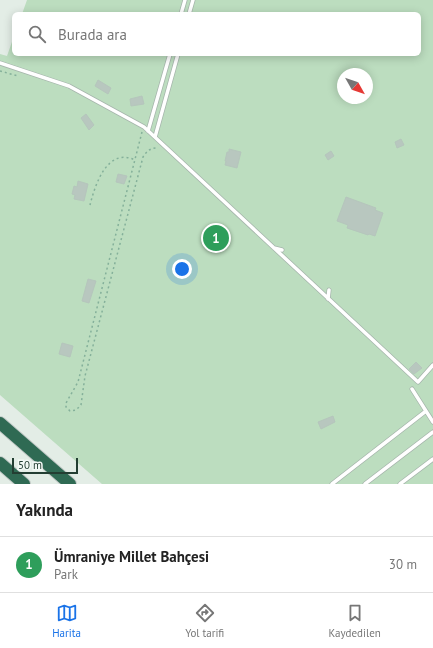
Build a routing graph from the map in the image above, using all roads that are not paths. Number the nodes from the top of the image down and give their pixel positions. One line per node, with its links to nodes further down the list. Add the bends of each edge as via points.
1 (184, 0): 3 (lane)
2 (193, 0): 4 (lane)
3 (181, 12)
4 (190, 12)
5 (169, 56): 8 (lane)
6 (177, 56): 9 (lane)
7 (0, 63): 8 (lane, via 69,86 144,127)
8 (147, 133): 9 (lane)
9 (155, 137): 10 (lane)
10 (274, 248): 11 (lane); 13 (lane)
11 (282, 250)
12 (329, 290): 13 (lane)
13 (328, 299): 14 (lane, via 418,382)
14 (433, 365)
15 (412, 388): 16 (lane)
16 (426, 411): 17 (lane); 24 (lane)
17 (433, 422)
18 (0, 423): 23 (highway)
19 (433, 432): 25 (lane)
20 (433, 459): 26 (lane)
21 (0, 463): 22 (highway)
22 (24, 484)
23 (70, 484)
24 (332, 484)
25 (365, 484)
26 (400, 484)

